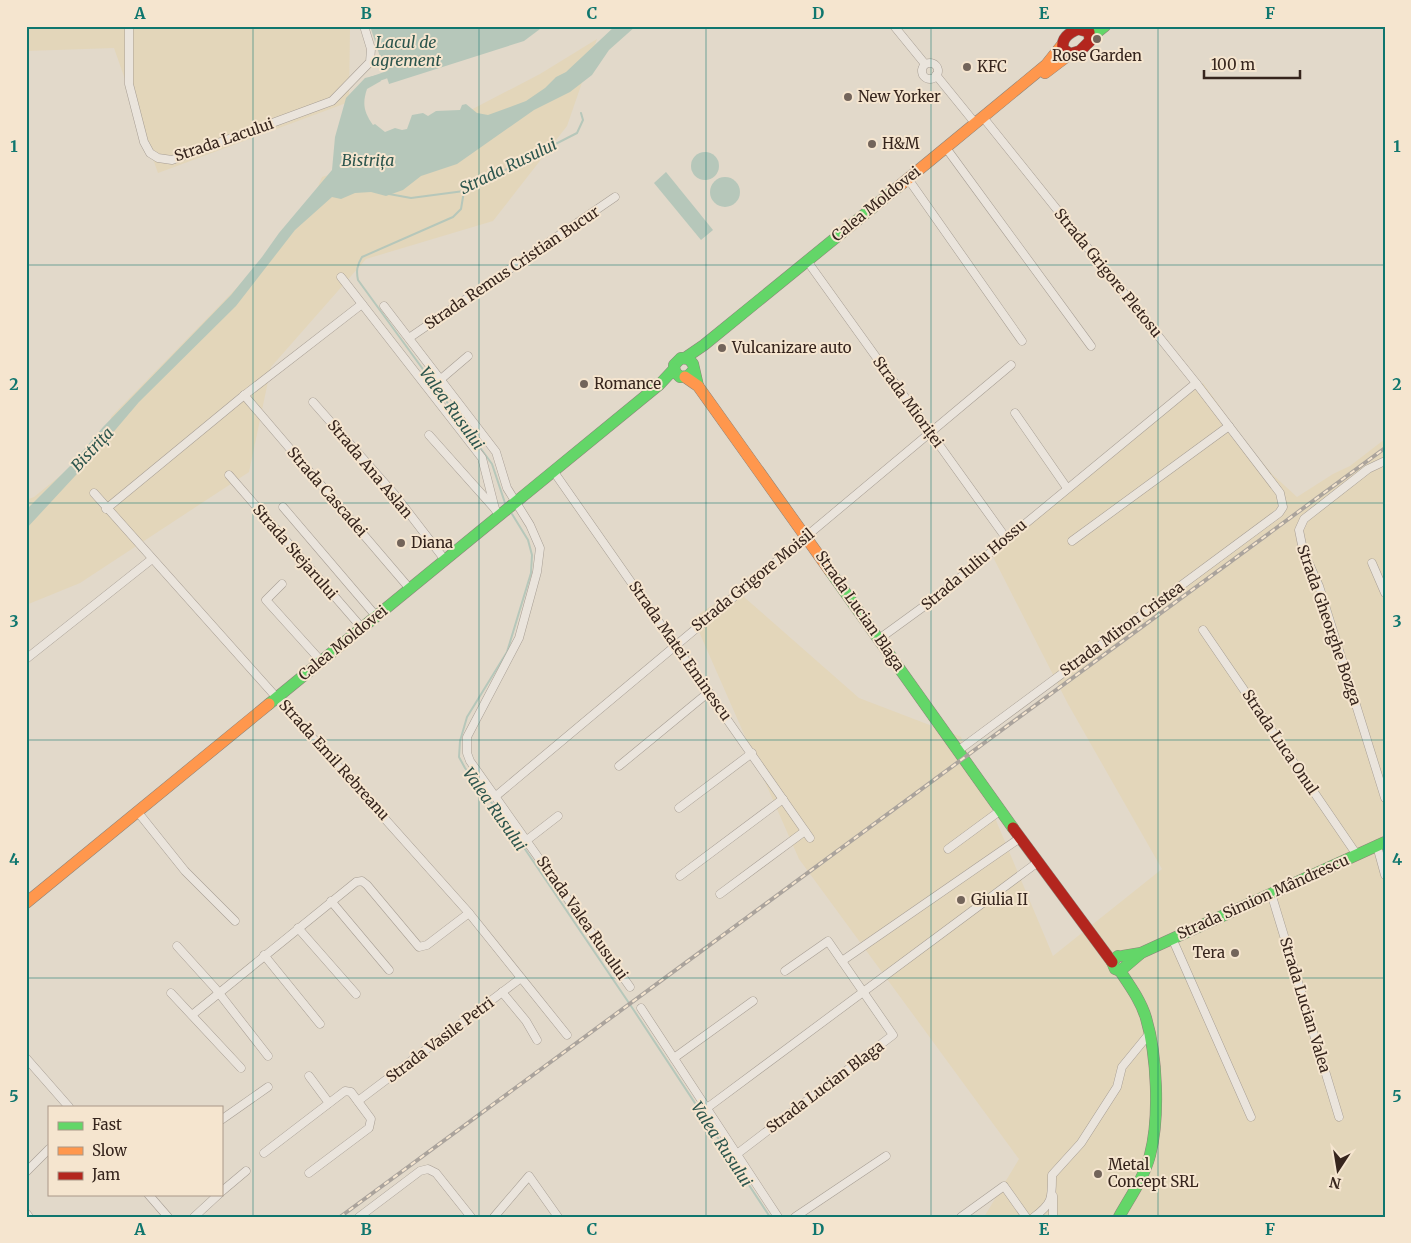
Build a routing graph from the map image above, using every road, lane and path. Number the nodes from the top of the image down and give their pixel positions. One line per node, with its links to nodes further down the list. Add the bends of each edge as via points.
1 (129, 26): 2 (street, Strada Lacului, via 130,84 144,142 150,153 172,160 332,102 370,62 372,49)
2 (364, 26)
3 (894, 26): 7 (street)
4 (1105, 26): 5 (main road)
5 (1089, 31): 6 (main road, via 1085,48); 6 (main road, via 1073,30 1066,35)
6 (1066, 50): 9 (main road, Calea Moldovei)
7 (925, 64): 8 (street, via 935,65); 8 (street, via 924,76 930,79)
8 (936, 75): 9 (street, Strada Grigore Pletosu)
9 (981, 122): 10 (main road, Calea Moldovei); 22 (main road, Calea Moldovei, via 704,346); 24 (street, Strada Grigore Pletosu)
10 (949, 152): 11 (main road, Calea Moldovei); 19 (street)
11 (911, 182): 13 (main road, Calea Moldovei); 18 (street)
12 (615, 197): 17 (street, Strada Remus Cristian Bucur)
13 (810, 265): 22 (main road, Calea Moldovei); 29 (street, Strada Mioriței)
14 (341, 277): 15 (street)
15 (362, 304): 25 (street); 39 (street, via 482,458)
16 (384, 306): 17 (street)
17 (409, 338): 23 (street)
18 (1022, 341)
19 (1091, 346)
20 (468, 356): 23 (street)
21 (1011, 365): 29 (street, Strada Grigore Moisil)
22 (685, 369): 32 (main road, Calea Moldovei, via 660,384); 40 (main road, Strada Lucian Blaga)
23 (441, 378): 39 (street, via 496,452 507,488)
24 (1196, 383): 28 (street, Strada Grigore Pletosu); 34 (street, Strada Iuliu Hossu)
25 (244, 395): 38 (street); 47 (street, Strada Cascadei)
26 (313, 402): 44 (street, Strada Ana Aslan, via 395,496)
27 (1015, 413): 34 (street)
28 (1229, 426): 37 (street, Strada Grigore Pletosu, via 1280,493); 42 (street)
29 (931, 433): 40 (street, Strada Grigore Moisil); 41 (street, Strada Mioriței)
30 (429, 435): 39 (street)
31 (1385, 461): 62 (street, Strada Gheorghe Bozga, via 1368,469 1304,519 1299,530)
32 (554, 472): 39 (main road, Calea Moldovei); 53 (street, Strada Matei Eminescu)
33 (229, 475): 50 (street, Strada Stejarului)
34 (1067, 488): 41 (street, Strada Iuliu Hossu)
35 (94, 493): 38 (street, Strada Emil Rebreanu)
36 (283, 507): 49 (street)
37 (1283, 507): 58 (street, Strada Miron Cristea)
38 (106, 508): 43 (street, Strada Emil Rebreanu)
39 (505, 508): 44 (main road, Calea Moldovei); 61 (street, Strada Valea Rusului, via 530,525 540,548 527,614 512,656 467,738 470,760)
40 (807, 537): 52 (main road, Strada Lucian Blaga); 53 (street, Strada Grigore Moisil)
41 (1006, 538): 52 (street, Strada Iuliu Hossu, via 934,600)
42 (1072, 541)
43 (152, 559): 54 (street); 57 (street, Strada Emil Rebreanu)
44 (445, 560): 47 (main road, Calea Moldovei)
45 (1372, 563): 48 (street)
46 (282, 584): 55 (street, via 266,600)
47 (410, 588): 49 (main road, Calea Moldovei)
48 (1385, 593)
49 (376, 616): 50 (main road, Calea Moldovei)
50 (362, 628): 55 (main road, Calea Moldovei)
51 (1203, 630): 74 (street, Strada Luca Onul)
52 (879, 639): 58 (main road, Strada Lucian Blaga)
53 (676, 643): 56 (street, Strada Matei Eminescu); 61 (street, Strada Grigore Moisil)
54 (26, 659)
55 (321, 661): 57 (main road, Calea Moldovei)
56 (709, 692): 59 (street, Strada Matei Eminescu); 60 (street)
57 (278, 697): 66 (main road, Calea Moldovei); 82 (street, Strada Emil Rebreanu)
58 (959, 750): 65 (main road, Strada Lucian Blaga)
59 (752, 753): 63 (street, Strada Matei Eminescu); 64 (street)
60 (618, 766)
61 (496, 796): 71 (street, Strada Valea Rusului)
62 (1385, 798)
63 (783, 799): 68 (street, Strada Matei Eminescu); 77 (street)
64 (679, 808)
65 (1001, 810): 70 (main road, Strada Lucian Blaga); 73 (street)
66 (137, 811): 81 (main road, Calea Moldovei); 83 (street, via 185,871)
67 (558, 816): 71 (street)
68 (805, 831): 69 (street, Strada Matei Eminescu); 79 (street)
69 (810, 838)
70 (1020, 838): 75 (main road, Strada Lucian Blaga); 88 (street)
71 (527, 840): 93 (street, Strada Valea Rusului)
72 (1381, 844): 74 (main road, Strada Simion Mândrescu); 76 (street)
73 (948, 849)
74 (1357, 854): 78 (main road, Strada Simion Mândrescu)
75 (1038, 862): 89 (main road, Strada Lucian Blaga); 94 (street)
76 (1385, 875)
77 (680, 876)
78 (1271, 893): 85 (main road, Strada Simion Mândrescu); 117 (street, Strada Lucian Valea)
79 (720, 894)
80 (331, 901): 82 (street, via 362,881 423,948); 84 (street); 90 (street)
81 (26, 903)
82 (469, 913): 92 (street, Strada Emil Rebreanu)
83 (235, 921)
84 (298, 928): 87 (street); 98 (street)
85 (1172, 938): 89 (main road, Strada Simion Mândrescu); 116 (street)
86 (177, 946): 97 (street)
87 (264, 955): 97 (street); 102 (street)
88 (842, 961): 91 (street, Strada Lucian Blaga, via 828,940); 94 (street, Strada Lucian Blaga)
89 (1121, 966): 103 (main road, via 1145,1016)
90 (389, 970)
91 (785, 971)
92 (521, 978): 95 (street, Strada Vasile Petri); 104 (street, Strada Emil Rebreanu)
93 (630, 987)
94 (863, 990): 115 (street); 121 (street, Strada Lucian Blaga, via 893,1035)
95 (502, 992): 105 (street); 112 (street, Strada Vasile Petri)
96 (171, 993): 101 (street)
97 (217, 994): 101 (street); 106 (street)
98 (356, 994)
99 (753, 1001): 108 (street)
100 (641, 1008): 108 (street)
101 (192, 1015): 109 (street)
102 (320, 1024)
103 (1149, 1034): 129 (street, via 1122,1067 1118,1086 1081,1143 1052,1175); 144 (main road, via 1153,1140 1143,1174)
104 (567, 1035)
105 (537, 1040)
106 (268, 1056)
107 (26, 1058): 114 (street)
108 (674, 1058): 115 (street)
109 (241, 1068)
110 (309, 1076): 113 (street)
111 (268, 1087): 118 (street)
112 (358, 1101): 113 (street, via 348,1091); 125 (street, via 371,1119 369,1128)
113 (329, 1103): 120 (street)
114 (68, 1106)
115 (707, 1108): 121 (street)
116 (1251, 1117)
117 (1339, 1117)
118 (222, 1119)
119 (48, 1150): 124 (street)
120 (264, 1153)
121 (737, 1154): 139 (street)
122 (886, 1156): 140 (street)
123 (246, 1171): 126 (street)
124 (26, 1172)
125 (309, 1173)
126 (222, 1191)
127 (150, 1196): 133 (street)
128 (217, 1196): 134 (street)
129 (1053, 1196): 131 (street); 143 (street)
130 (26, 1213): 132 (street)
131 (1036, 1215)
132 (30, 1217)
133 (168, 1217)
134 (194, 1217)
135 (360, 1217): 136 (street, via 420,1171 428,1169 436,1173)
136 (471, 1217)
137 (494, 1217): 138 (street, via 528,1176)
138 (558, 1217)
139 (778, 1217)
140 (795, 1217)
141 (961, 1217): 142 (street, via 1004,1186)
142 (1026, 1217)
143 (1053, 1217)
144 (1119, 1217)

